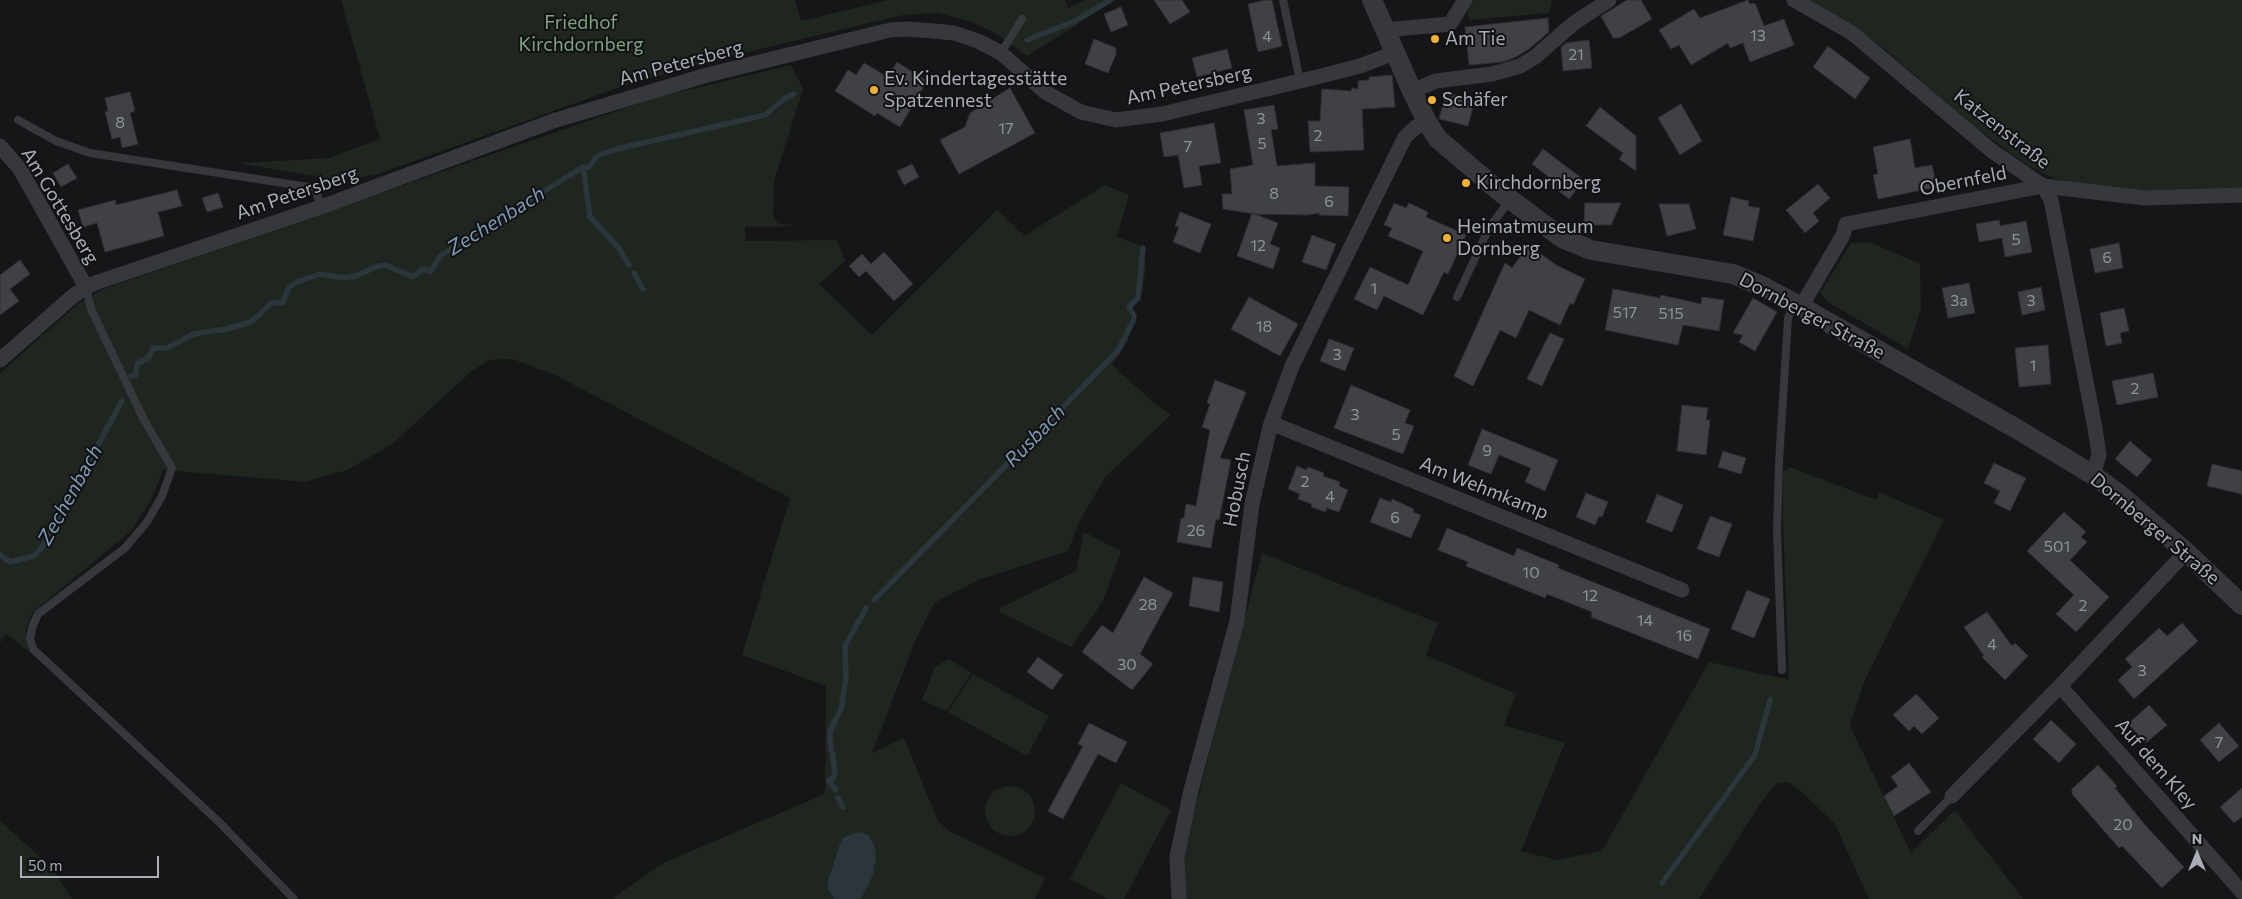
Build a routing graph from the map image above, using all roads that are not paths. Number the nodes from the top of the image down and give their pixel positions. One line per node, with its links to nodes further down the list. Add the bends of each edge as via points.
1 (1283, 0): 10 (lane)
2 (1372, 0): 7 (street, Dornberger Straße)
3 (1466, 0): 7 (street, via 1450,24)
4 (1609, 0): 11 (street, via 1520,66 1492,74 1436,81)
5 (1794, 0): 15 (street, Katzenstraße, via 1852,33 1992,151)
6 (1022, 19): 8 (lane)
7 (1384, 30): 9 (street, Dornberger Straße)
8 (1002, 53): 10 (street, Am Petersberg, via 1045,92 1082,112 1116,120 1162,114); 18 (street, Am Petersberg, via 954,34 907,28 890,30 643,93 553,121)
9 (1394, 53): 10 (street, Am Petersberg); 11 (street, Dornberger Straße)
10 (1300, 82)
11 (1412, 91): 13 (street, Dornberger Straße)
12 (18, 120): 18 (lane, via 56,141 90,153 315,188)
13 (1427, 122): 17 (street, Dornberger Straße, via 1452,153); 23 (street, Hobusch, via 1405,137 1292,366)
14 (0, 146): 19 (street, Am Gottesberg, via 20,169)
15 (2043, 186): 16 (street, Obernfeld, via 2145,198); 21 (street, Obernfeld, via 1846,224 1843,235); 24 (street, Katzenstraße, via 2051,200 2095,428 2098,455)
16 (2242, 195)
17 (1510, 199): 20 (lane, via 1488,228); 21 (street, Dornberger Straße, via 1576,245 1733,274)
18 (321, 206): 19 (street, Am Petersberg)
19 (86, 287): 22 (street, Am Petersberg); 33 (lane, via 91,309 144,420 172,468 162,496 147,522 125,548 38,614 30,638 33,649 220,822)
20 (1457, 297)
21 (1798, 304): 24 (street, Dornberger Straße); 28 (lane, via 1788,318 1779,462 1777,531)
22 (0, 360)
23 (1271, 423): 26 (street, Am Wehmkamp); 34 (street, Hobusch, via 1252,504 1237,621 1191,790 1177,857)
24 (2093, 475): 25 (street, Dornberger Straße)
25 (2186, 552): 27 (street, Dornberger Straße); 29 (street)
26 (1682, 590)
27 (2242, 605)
28 (1782, 670)
29 (2060, 686): 30 (street); 32 (street, Auf dem Kley)
30 (1952, 796): 31 (lane)
31 (1918, 831)
32 (2242, 892)
33 (294, 899)
34 (1179, 899)

